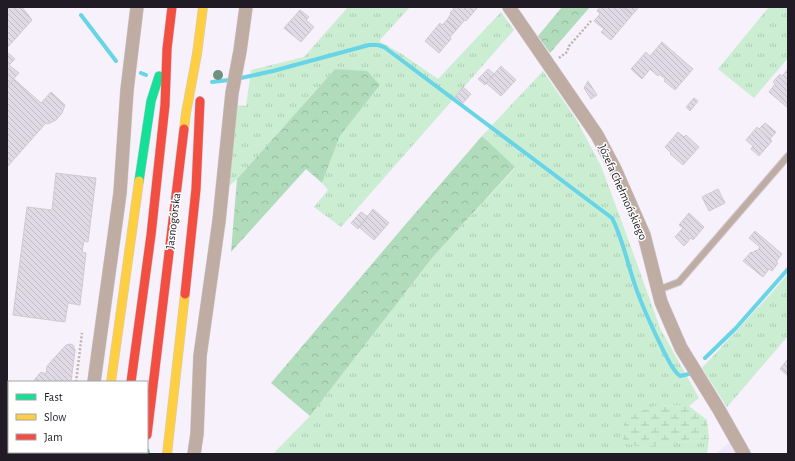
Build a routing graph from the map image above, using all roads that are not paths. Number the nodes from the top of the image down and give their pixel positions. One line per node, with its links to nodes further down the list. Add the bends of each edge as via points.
1 (137, 7): 10 (street, via 127,90 120,193)
2 (172, 7): 6 (main road, Jasnogórska)
3 (203, 7): 7 (main road, Jasnogórska)
4 (246, 7): 15 (street, via 232,92 219,221 200,356)
5 (509, 7): 9 (street, Józefa Chełmońskiego, via 597,135 615,169 644,235)
6 (167, 49): 11 (main road, via 151,102); 12 (main road, Jasnogórska, via 165,105 151,235)
7 (197, 54): 13 (main road, Jasnogórska, via 186,113); 14 (main road, via 200,96 196,189)
8 (788, 156): 9 (lane, via 680,282)
9 (658, 290): 16 (street, Józefa Chełmońskiego, via 680,348)
10 (94, 381)
11 (111, 381)
12 (131, 381)
13 (148, 427)
14 (167, 454)
15 (194, 454)
16 (744, 454)

